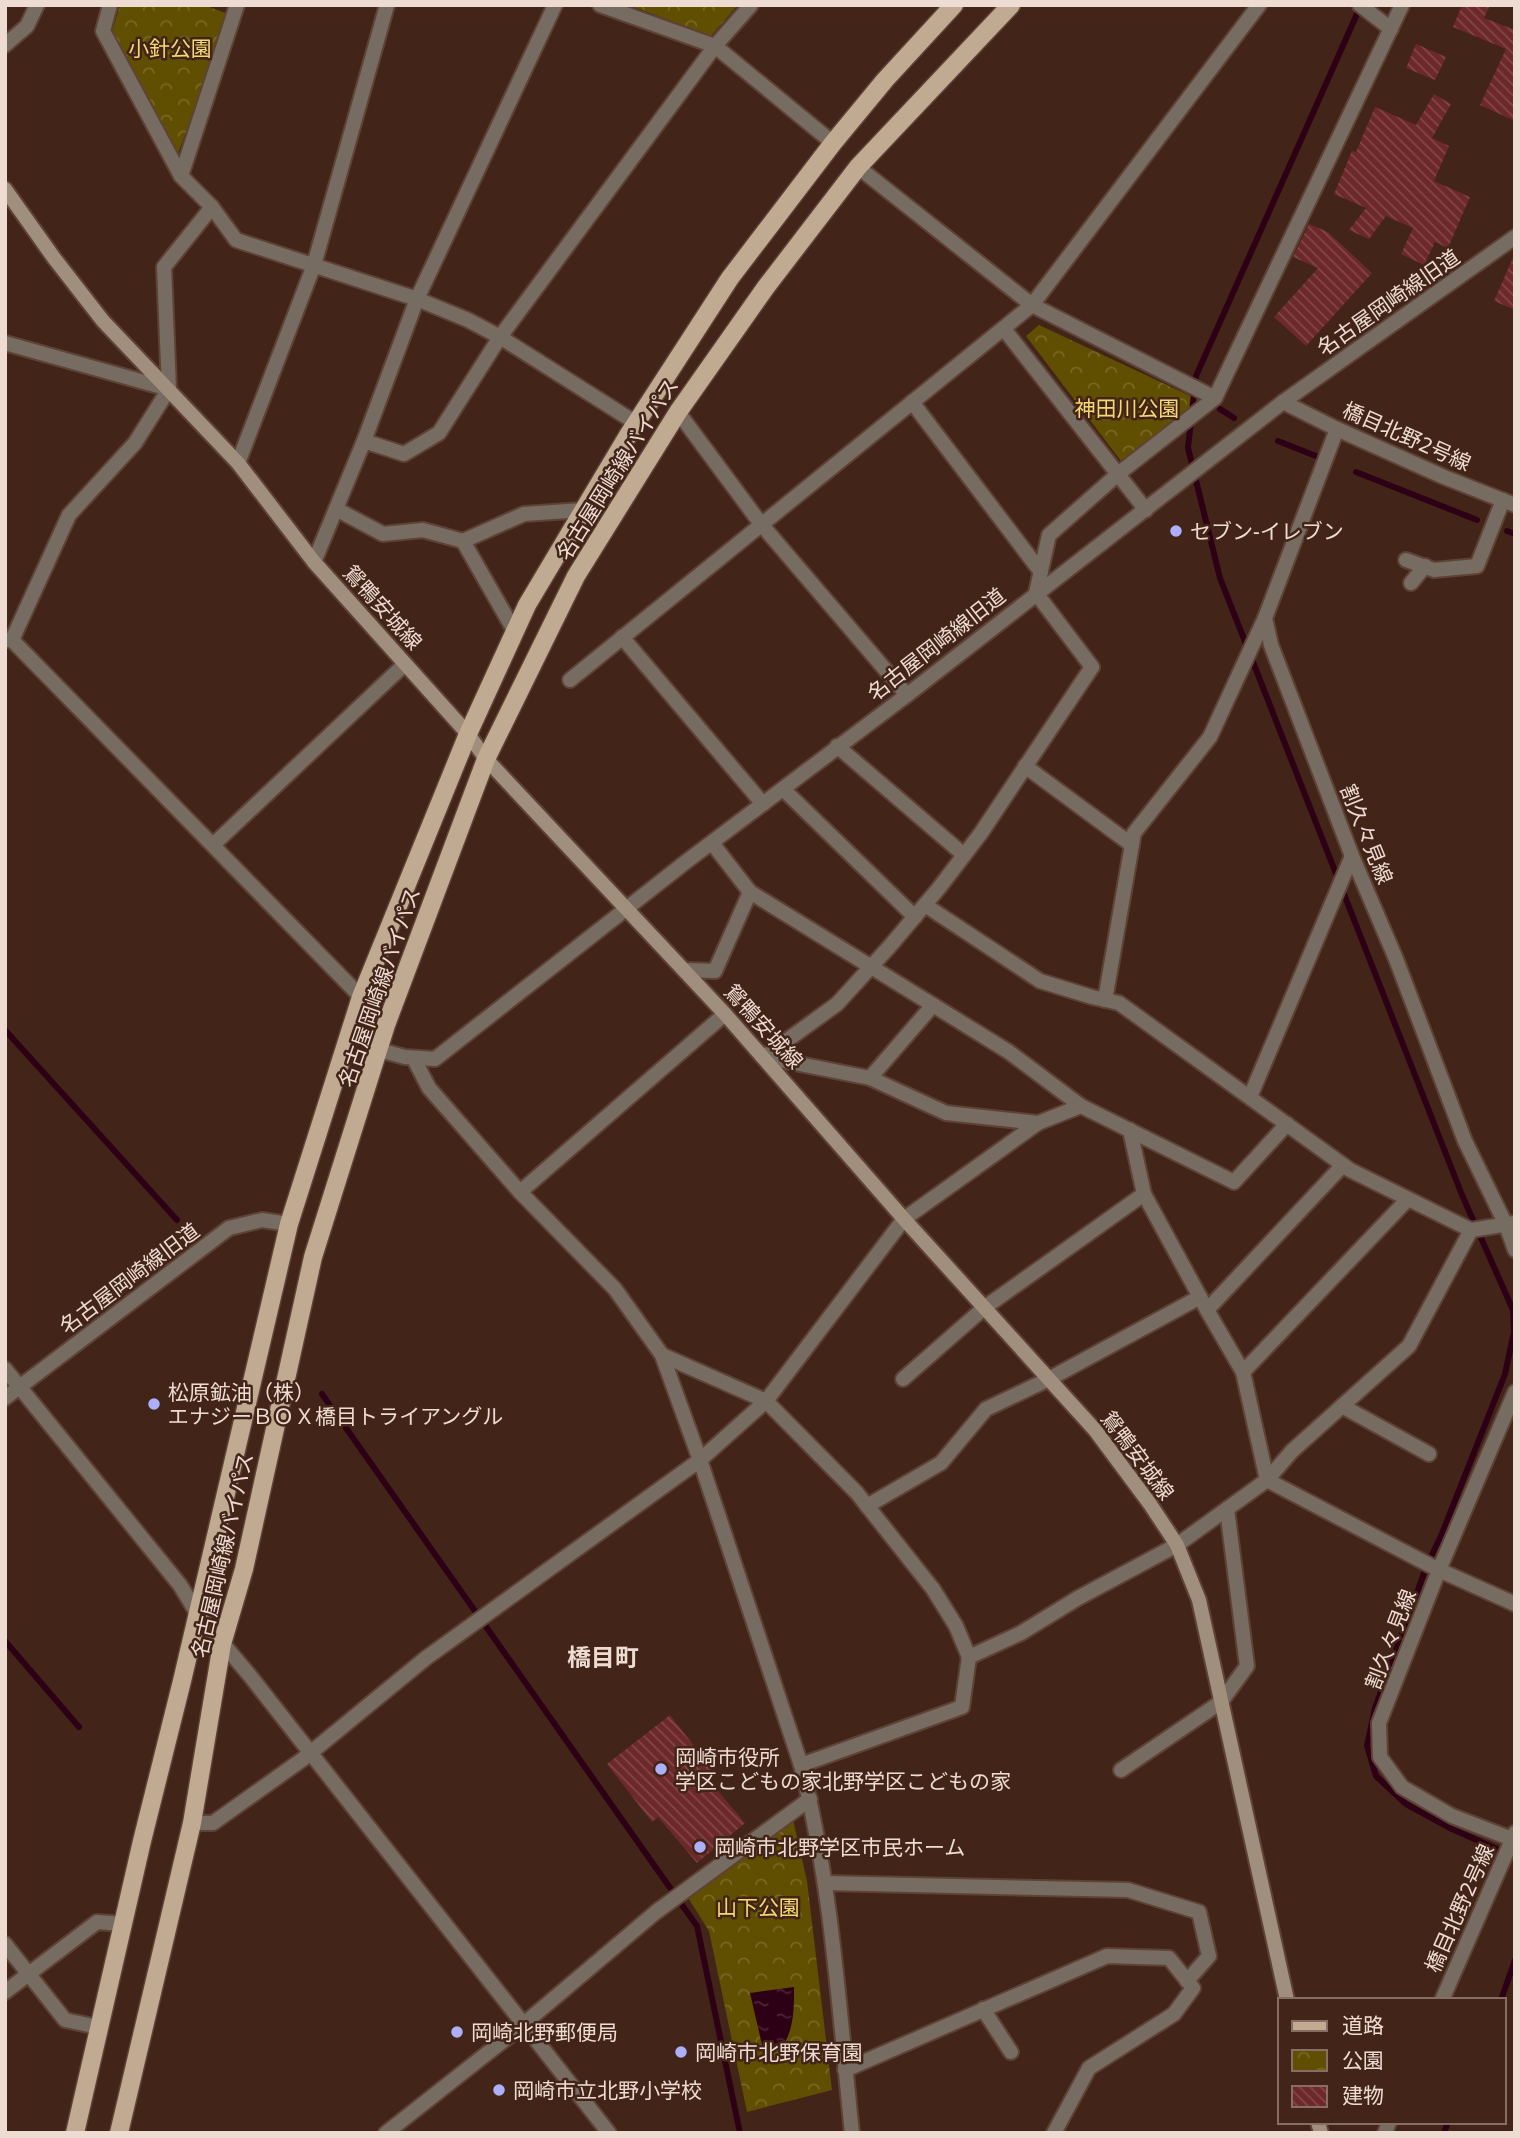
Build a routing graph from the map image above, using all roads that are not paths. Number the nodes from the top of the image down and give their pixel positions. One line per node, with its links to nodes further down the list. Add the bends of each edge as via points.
1 (37, 5): 14 (street, via 27,26)
2 (110, 5): 18 (street, via 103,31)
3 (387, 5): 22 (street)
4 (555, 5): 23 (street)
5 (600, 5): 15 (street)
6 (751, 5): 15 (street)
7 (954, 5): 16 (main road, 名古屋岡崎線バイパス)
8 (1011, 5): 17 (main road, 名古屋岡崎線バイパス)
9 (1259, 5): 24 (street)
10 (1360, 5): 13 (street)
11 (1402, 5): 13 (street)
12 (232, 7): 18 (street)
13 (1391, 29): 29 (street)
14 (5, 45)
15 (715, 47): 16 (street); 26 (street)
16 (833, 143): 33 (main road, 名古屋岡崎線バイパス, via 730,278)
17 (858, 167): 24 (street); 32 (main road, 名古屋岡崎線バイパス)
18 (181, 176): 20 (street)
19 (5, 189): 28 (main road, 鴛鴨安城線, via 103,321)
20 (212, 207): 22 (street, via 236,240); 28 (street, via 164,267)
21 (1515, 237): 31 (street, 名古屋岡崎線旧道)
22 (314, 265): 23 (street); 36 (street)
23 (417, 299): 26 (street); 35 (street)
24 (1032, 305): 25 (street); 29 (street)
25 (1004, 329): 30 (street); 37 (street)
26 (500, 337): 33 (street); 35 (street, via 439,433 404,454)
27 (5, 343): 28 (street)
28 (169, 389): 36 (main road, 鴛鴨安城線); 53 (street, via 135,443 69,515)
29 (1215, 398): 37 (street)
30 (912, 402): 42 (street); 47 (street)
31 (1283, 402): 34 (street, 橋目北野2号線); 41 (street, 名古屋岡崎線旧道)
32 (678, 412): 42 (street); 59 (main road, 名古屋岡崎線バイパス, via 576,576)
33 (636, 423): 40 (main road, 名古屋岡崎線バイパス)
34 (1337, 429): 38 (street, 橋目北野2号線); 50 (street)
35 (364, 441): 39 (street)
36 (238, 463): 45 (main road, 鴛鴨安城線)
37 (1118, 474): 41 (street); 47 (street, via 1049,536)
38 (1509, 503): 46 (street, via 1477,566 1434,570)
39 (336, 509): 43 (street, via 383,534 423,530); 45 (street)
40 (583, 510): 43 (street, via 523,514); 51 (main road, 名古屋岡崎線バイパス)
41 (1146, 510): 49 (street, 名古屋岡崎線旧道)
42 (761, 524): 52 (street); 56 (street)
43 (463, 541): 51 (street)
44 (1406, 560): 46 (street)
45 (314, 562): 54 (main road, 鴛鴨安城線)
46 (1425, 565): 48 (street)
47 (1041, 572): 49 (street)
48 (1411, 583)
49 (1036, 593): 56 (street, 名古屋岡崎線旧道); 60 (street, via 1092,667)
50 (1265, 618): 65 (street, via 1210,737 1134,833); 67 (street, 割久々見線, via 1284,683)
51 (515, 632): 57 (main road, 名古屋岡崎線バイパス)
52 (622, 637): 55 (street); 62 (street)
53 (9, 640): 64 (street)
54 (405, 664): 57 (main road, 鴛鴨安城線); 64 (street)
55 (570, 680)
56 (907, 695): 58 (street, 名古屋岡崎線旧道)
57 (468, 734): 59 (main road, 鴛鴨安城線); 74 (main road, 名古屋岡崎線バイパス)
58 (837, 746): 61 (street, 名古屋岡崎線旧道); 66 (street)
59 (486, 760): 70 (main road, 鴛鴨安城線); 78 (main road, 名古屋岡崎線バイパス)
60 (1025, 766): 65 (street); 66 (street)
61 (783, 789): 62 (street, 名古屋岡崎線旧道); 71 (street)
62 (763, 804): 63 (street, 名古屋岡崎線旧道)
63 (712, 843): 68 (street); 70 (street, 名古屋岡崎線旧道)
64 (213, 845): 74 (street)
65 (1132, 845): 75 (street)
66 (964, 855): 69 (street)
67 (1352, 856): 82 (street); 93 (street, 割久々見線, via 1465,1141)
68 (750, 892): 72 (street); 73 (street, via 715,971)
69 (925, 905): 71 (street); 75 (street, via 1040,981)
70 (628, 909): 73 (main road, 鴛鴨安城線); 80 (street, 名古屋岡崎線旧道, via 435,1059)
71 (915, 917): 72 (street)
72 (871, 967): 76 (street); 79 (street, via 837,1004)
73 (685, 970): 77 (main road, 鴛鴨安城線)
74 (361, 997): 92 (main road, 名古屋岡崎線バイパス)
75 (1105, 1000): 82 (street, via 1119,1003)
76 (933, 1005): 81 (street); 83 (street, via 1009,1052)
77 (726, 1014): 79 (main road, 鴛鴨安城線); 88 (street)
78 (379, 1050): 80 (street, 名古屋岡崎線旧道); 117 (main road, 名古屋岡崎線バイパス, via 313,1257 244,1569)
79 (764, 1057): 81 (street); 91 (main road, 鴛鴨安城線)
80 (414, 1059): 88 (street, via 429,1087)
81 (870, 1077): 84 (street, via 946,1113)
82 (1250, 1097): 85 (street)
83 (1081, 1106): 84 (street); 86 (street)
84 (1038, 1123): 91 (street)
85 (1287, 1124): 86 (street, via 1234,1182); 87 (street)
86 (1130, 1130): 89 (street)
87 (1343, 1165): 90 (street); 96 (street)
88 (520, 1192): 98 (street, via 615,1289)
89 (1144, 1194): 96 (street); 97 (street)
90 (1408, 1199): 94 (street); 100 (street)
91 (904, 1219): 97 (main road, 鴛鴨安城線); 106 (street)
92 (289, 1224): 103 (street, 名古屋岡崎線旧道, via 262,1220 229,1228); 116 (main road, 名古屋岡崎線バイパス)
93 (1510, 1224): 94 (street); 95 (street, 割久々見線)
94 (1471, 1230): 107 (street, via 1409,1346)
95 (1515, 1250)
96 (1204, 1304): 100 (street); 102 (street)
97 (984, 1308): 101 (street); 102 (main road, 鴛鴨安城線)
98 (662, 1355): 106 (street); 109 (street)
99 (5, 1369): 103 (street)
100 (1243, 1372): 110 (street)
101 (903, 1379)
102 (1049, 1380): 111 (street, via 986,1409 941,1463); 113 (main road, 鴛鴨安城線, via 1095,1430)
103 (19, 1387): 105 (street, 名古屋岡崎線旧道); 116 (street, via 180,1585)
104 (1515, 1392): 114 (street, 割久々見線)
105 (5, 1398)
106 (766, 1401): 109 (street); 111 (street)
107 (1342, 1406): 108 (street); 110 (street)
108 (1429, 1454)
109 (700, 1460): 120 (street, via 426,1658); 121 (street)
110 (1266, 1480): 112 (street); 114 (street)
111 (867, 1506): 118 (street, via 933,1589 957,1626)
112 (1227, 1509): 113 (street); 119 (street, via 1247,1666)
113 (1177, 1545): 118 (street, via 1021,1633); 119 (main road, 鴛鴨安城線, via 1199,1600)
114 (1439, 1570): 115 (street); 125 (street, 割久々見線, via 1379,1723 1380,1757 1402,1787 1452,1816)
115 (1515, 1604)
116 (197, 1613): 117 (street); 127 (main road, 名古屋岡崎線バイパス)
117 (222, 1644): 120 (street); 124 (main road, 名古屋岡崎線バイパス)
118 (969, 1657): 121 (street, via 962,1707)
119 (1221, 1702): 122 (street); 132 (main road, 鴛鴨安城線)
120 (310, 1752): 124 (street, via 214,1822); 135 (street)
121 (801, 1765): 123 (street)
122 (1121, 1770)
123 (810, 1799): 126 (street); 135 (street, via 656,1912)
124 (192, 1823): 140 (main road, 名古屋岡崎線バイパス)
125 (1513, 1836): 133 (street, 橋目北野2号線)
126 (825, 1883): 130 (street, via 1128,1890 1199,1912 1209,1956); 138 (street)
127 (123, 1924): 129 (street, via 97,1922); 136 (main road, 名古屋岡崎線バイパス)
128 (5, 1944): 129 (street)
129 (29, 1974): 131 (street); 136 (street, via 65,2020)
130 (1187, 1981): 134 (street, via 1169,1958 1107,1956); 144 (street, via 1193,1988 1174,2014 1089,2068)
131 (5, 1992)
132 (1287, 1998)
133 (1443, 1998)
134 (983, 2009): 137 (street); 138 (street)
135 (523, 2024): 141 (street); 142 (street)
136 (98, 2027): 139 (main road, 名古屋岡崎線バイパス)
137 (1011, 2052)
138 (845, 2070): 143 (street)
139 (75, 2133)
140 (119, 2133)
141 (386, 2133)
142 (609, 2133)
143 (852, 2133)
144 (1054, 2133)

